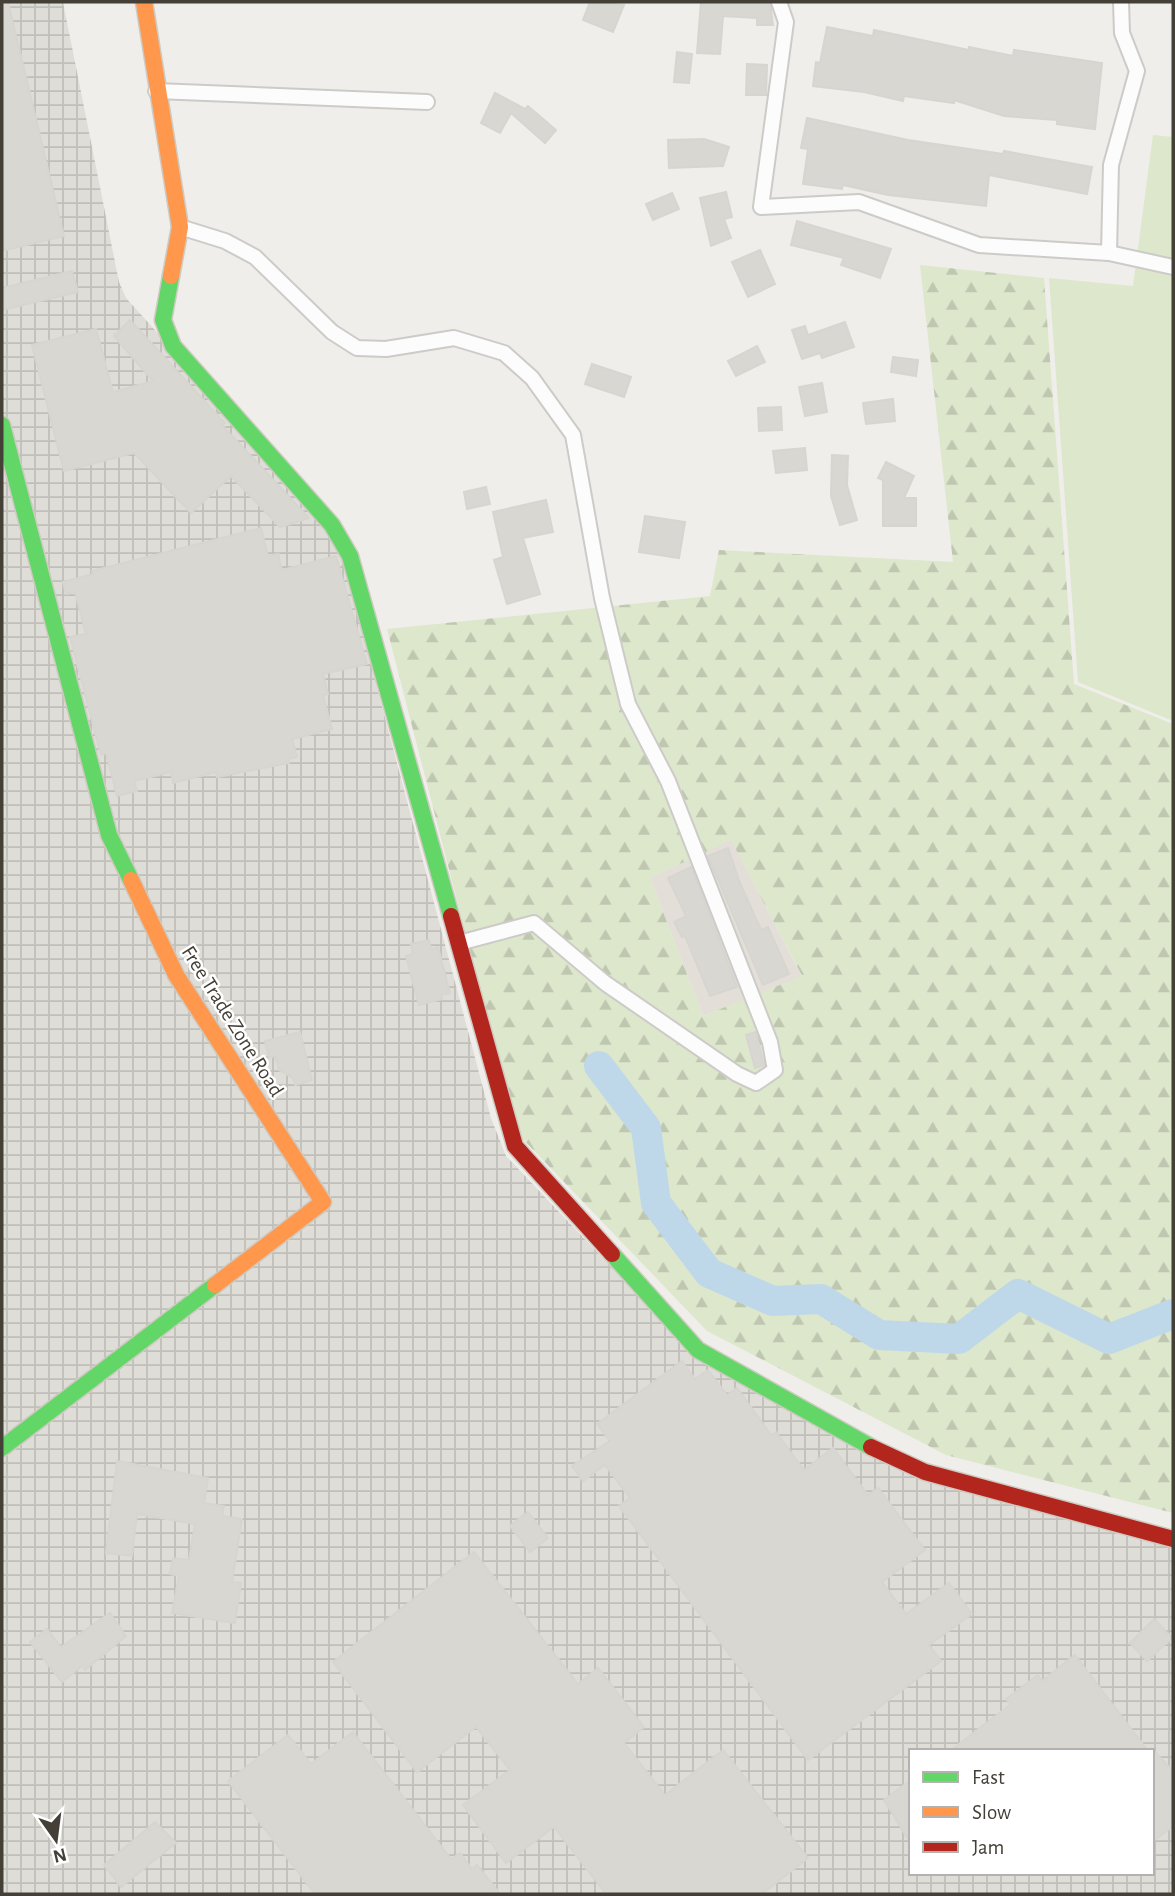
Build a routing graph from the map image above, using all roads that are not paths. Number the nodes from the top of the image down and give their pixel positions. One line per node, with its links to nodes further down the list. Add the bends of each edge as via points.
1 (144, 2): 4 (street)
2 (779, 2): 7 (street, via 786,22 761,207 859,202 979,245)
3 (1121, 2): 7 (street, via 1122,33 1137,71 1111,164)
4 (156, 91): 5 (street); 6 (street)
5 (427, 102)
6 (180, 227): 10 (street, via 163,320 173,346 332,525 350,556); 10 (street, via 225,241 255,257 332,332 357,348 386,349 454,338 504,353 532,379 573,435 602,598 628,704 668,780 770,1042 775,1070 756,1083 737,1074 605,982 534,923)
7 (1109, 253): 8 (street)
8 (1173, 267)
9 (2, 425): 11 (street, Free Trade Zone Road, via 109,835 176,975 323,1202)
10 (459, 943): 12 (street, via 515,1146 698,1350 844,1434 925,1472)
11 (2, 1448)
12 (1173, 1539)

